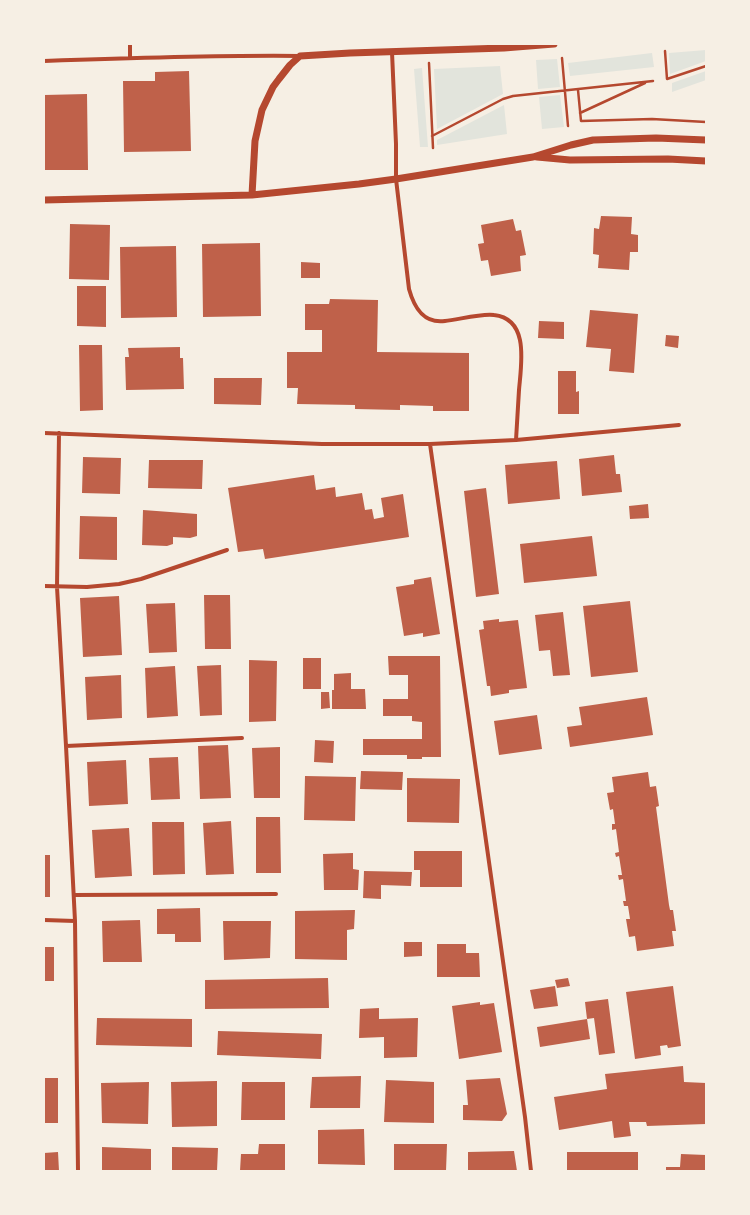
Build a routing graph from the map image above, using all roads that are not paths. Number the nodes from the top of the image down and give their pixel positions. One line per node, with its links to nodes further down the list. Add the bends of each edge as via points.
1 (130, 44): 5 (street)
2 (554, 44): 3 (street)
3 (392, 52): 4 (street); 10 (street)
4 (300, 56): 5 (street); 11 (street, via 273,87 262,110 255,141)
5 (130, 58): 6 (street)
6 (44, 61)
7 (706, 140): 8 (street, via 593,140)
8 (533, 157): 9 (street, via 570,160); 10 (street)
9 (706, 160)
10 (396, 179): 11 (street); 16 (street, via 409,289 415,307 425,317 439,322 497,315 511,323 516,330 521,343 521,358)
11 (252, 195): 12 (street)
12 (44, 200)
13 (679, 425): 16 (street)
14 (44, 433): 15 (street)
15 (58, 433): 17 (street, via 322,444); 20 (street)
16 (516, 440): 17 (street)
17 (430, 444): 28 (street)
18 (227, 550): 20 (street, via 126,583 98,587)
19 (44, 586): 20 (street)
20 (57, 587): 22 (street)
21 (242, 738): 22 (street)
22 (66, 746): 24 (street)
23 (276, 894): 24 (street)
24 (74, 895): 26 (street)
25 (44, 920): 26 (street)
26 (75, 920): 27 (street)
27 (78, 1171)
28 (531, 1171)

